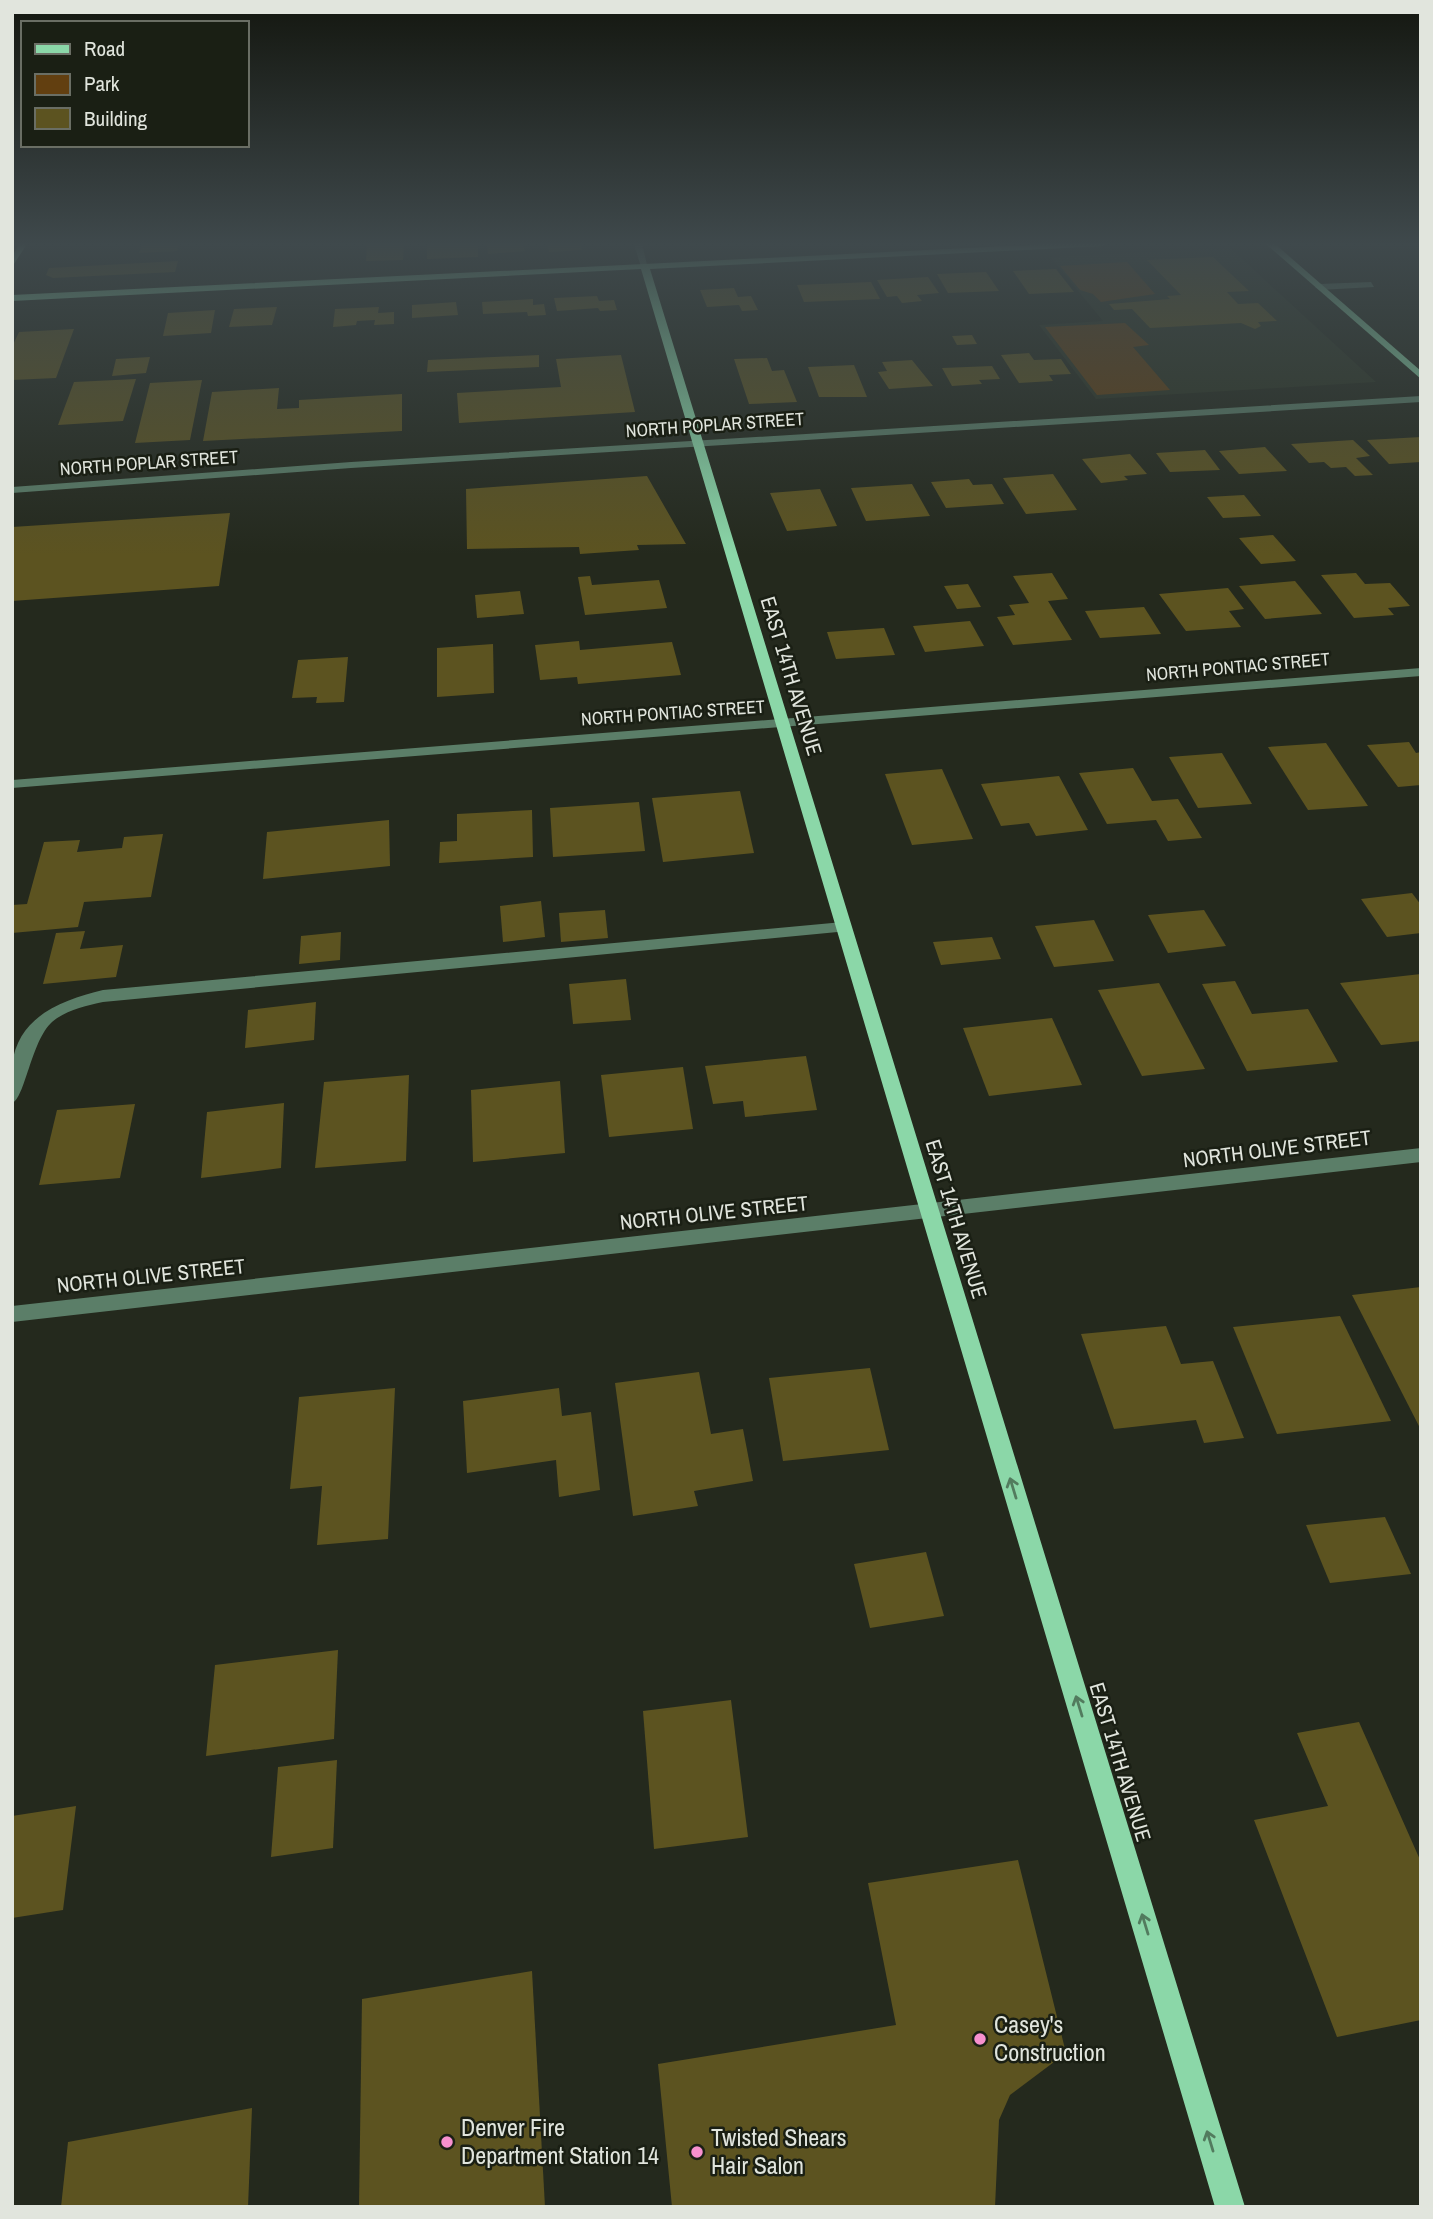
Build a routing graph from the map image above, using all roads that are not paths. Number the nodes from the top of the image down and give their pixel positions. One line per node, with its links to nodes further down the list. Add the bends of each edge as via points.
1 (669, 348): 5 (main road, EAST 14TH AVENUE)
2 (1388, 348): 3 (main road)
3 (1421, 376)
4 (1421, 399): 5 (street, NORTH POPLAR STREET)
5 (697, 443): 6 (street, NORTH POPLAR STREET); 8 (main road, EAST 14TH AVENUE)
6 (12, 491)
7 (1421, 672): 8 (street, NORTH PONTIAC STREET)
8 (781, 723): 9 (street, NORTH PONTIAC STREET); 10 (main road, EAST 14TH AVENUE)
9 (12, 783)
10 (843, 927): 11 (street, via 74,1002 52,1013 24,1045); 13 (main road, EAST 14TH AVENUE)
11 (12, 1097)
12 (1421, 1156): 13 (street, NORTH OLIVE STREET)
13 (930, 1212): 14 (street, NORTH OLIVE STREET); 15 (main road, EAST 14TH AVENUE, one-way to 13)
14 (12, 1314)
15 (1230, 2207)

